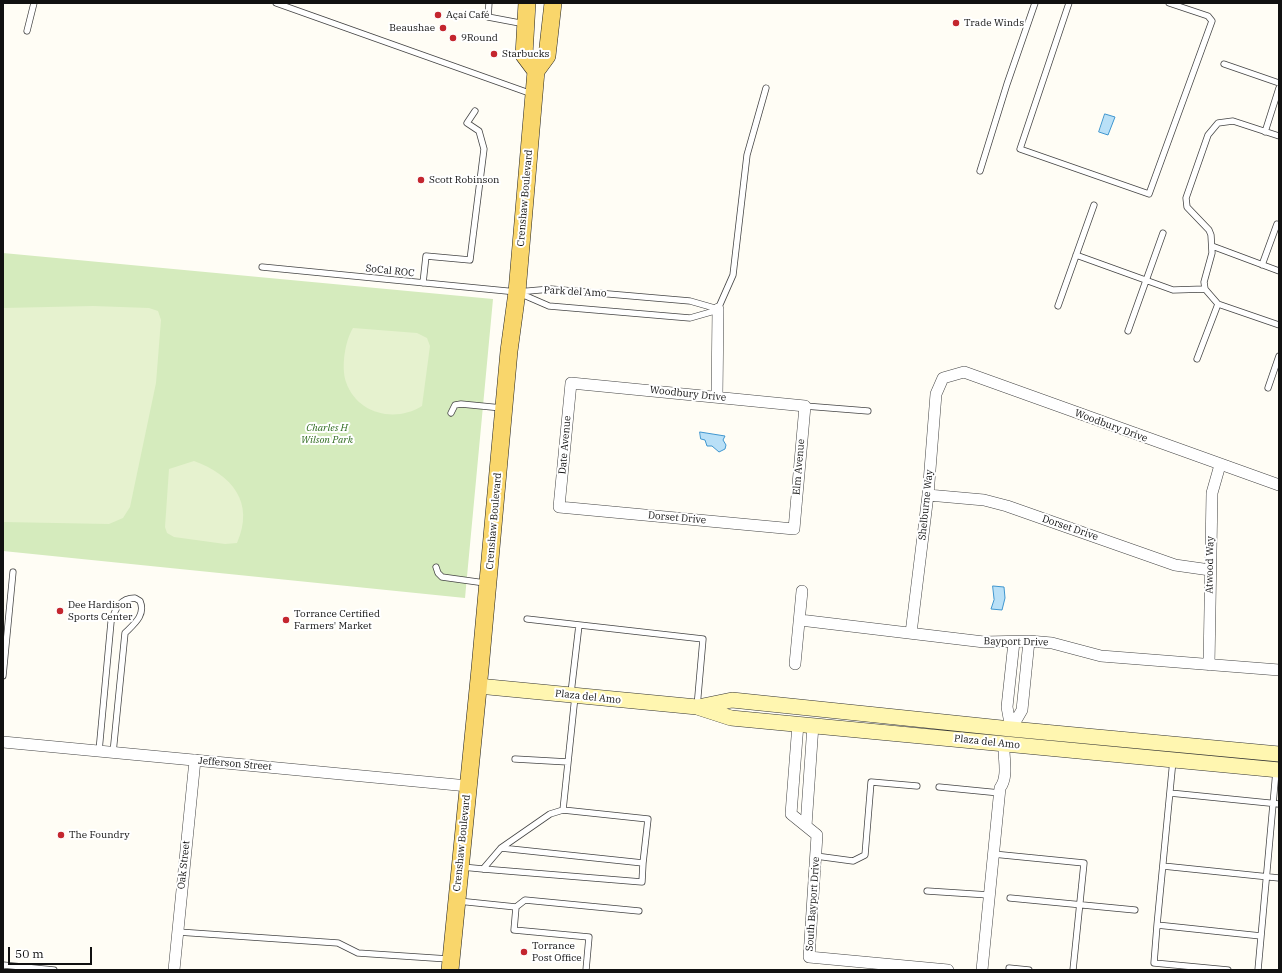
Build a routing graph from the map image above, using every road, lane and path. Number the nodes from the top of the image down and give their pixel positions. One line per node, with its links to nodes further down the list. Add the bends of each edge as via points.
1 (34, 3): 10 (lane)
2 (276, 3): 16 (lane)
3 (489, 3): 9 (lane, via 488,17)
4 (527, 3): 9 (main road)
5 (553, 3): 12 (main road, Crenshaw Boulevard, via 547,56)
6 (1035, 3): 20 (lane)
7 (1069, 3): 8 (lane, via 1020,149 1149,194 1212,27 1212,21 1208,16)
8 (1169, 3)
9 (526, 24): 12 (main road, via 524,55)
10 (27, 31)
11 (1224, 64): 13 (lane)
12 (536, 71): 16 (main road, Crenshaw Boulevard)
13 (1279, 83)
14 (766, 88): 35 (lane, via 747,155 733,276)
15 (1279, 88): 18 (lane)
16 (534, 94): 32 (main road, Crenshaw Boulevard)
17 (475, 111): 30 (lane, via 467,123 479,131 484,148 470,260 426,256)
18 (1265, 132): 19 (lane); 24 (lane, via 1226,120 1218,123 1208,135 1186,198 1190,212 1209,230)
19 (1279, 136)
20 (980, 171)
21 (1094, 205): 25 (lane)
22 (1277, 224): 26 (lane)
23 (1163, 233): 29 (lane)
24 (1212, 246): 26 (lane); 31 (lane, via 1204,282)
25 (1076, 255): 29 (lane); 34 (lane)
26 (1262, 265): 28 (lane)
27 (262, 267): 30 (lane, SoCal ROC)
28 (1279, 271)
29 (1146, 280): 31 (lane, via 1173,290); 37 (lane)
30 (423, 283): 32 (lane, SoCal ROC)
31 (1205, 289): 33 (lane)
32 (517, 292): 35 (lane, Park del Amo, via 551,289 674,299); 35 (lane, Park del Amo, via 549,306 690,318); 45 (main road, Crenshaw Boulevard)
33 (1218, 304): 36 (lane); 39 (lane)
34 (1058, 306)
35 (718, 310): 43 (street)
36 (1279, 325)
37 (1128, 331)
38 (1279, 356): 42 (lane)
39 (1197, 359)
40 (943, 378): 48 (street, Woodbury Drive, via 964,372); 50 (street, Shelburne Way, via 936,394)
41 (571, 383): 43 (street, Woodbury Drive); 51 (street, Date Avenue)
42 (1268, 388)
43 (717, 397): 44 (street, Woodbury Drive)
44 (805, 406): 46 (lane); 52 (street, Elm Avenue)
45 (504, 408): 47 (lane, via 461,404 455,405); 56 (main road, Crenshaw Boulevard)
46 (868, 411)
47 (451, 413)
48 (1220, 465): 49 (street, Woodbury Drive); 54 (street, Atwood Way, via 1212,492)
49 (1279, 485)
50 (928, 495): 54 (street, Dorset Drive, via 984,500 1007,506 1175,565); 61 (street, Shelburne Way)
51 (560, 507): 52 (street, Dorset Drive)
52 (794, 529)
53 (436, 567): 56 (lane, via 442,577)
54 (1210, 570): 65 (street, Atwood Way)
55 (13, 572): 68 (lane)
56 (488, 583): 70 (main road, Crenshaw Boulevard)
57 (802, 591): 59 (street)
58 (526, 619): 60 (lane)
59 (800, 620): 61 (street, Bayport Drive); 64 (street)
60 (579, 625): 71 (lane); 73 (lane, via 703,639)
61 (911, 633): 63 (street, Bayport Drive, via 984,642)
62 (1029, 641): 63 (street, Bayport Drive); 65 (street, Bayport Drive, via 1052,643 1101,656); 69 (street)
63 (1014, 642): 67 (street)
64 (795, 664)
65 (1209, 665): 66 (street, Bayport Drive)
66 (1279, 670)
67 (1010, 674): 69 (street); 76 (street, via 1006,707)
68 (3, 676)
69 (1026, 676): 76 (street, via 1022,710)
70 (478, 686): 71 (main road, Plaza del Amo); 87 (main road, Crenshaw Boulevard)
71 (573, 696): 73 (main road, Plaza del Amo); 85 (lane)
72 (799, 706): 73 (main road, Plaza del Amo, via 732,700); 74 (main road); 76 (main road, Plaza del Amo)
73 (697, 707): 74 (main road, Plaza del Amo, via 731,718)
74 (798, 724): 75 (main road, Plaza del Amo); 94 (street, South Bayport Drive, via 791,814)
75 (814, 725): 78 (main road, Plaza del Amo); 94 (street)
76 (1008, 729): 78 (main road); 81 (main road, Plaza del Amo)
77 (3, 742): 79 (street, Jefferson Street)
78 (1004, 750): 84 (main road, Plaza del Amo); 90 (street, via 1000,760)
79 (99, 751): 80 (street, Jefferson Street); 80 (lane, via 111,622 123,601 135,598 140,601 142,611 125,633)
80 (113, 753): 83 (street, Jefferson Street)
81 (1278, 754): 86 (main road)
82 (515, 759): 85 (lane)
83 (195, 760): 87 (street, Jefferson Street); 113 (street, Oak Street)
84 (1173, 760): 86 (main road, Plaza del Amo); 91 (lane)
85 (568, 762): 93 (lane)
86 (1278, 769): 92 (lane)
87 (468, 786): 99 (main road, Crenshaw Boulevard)
88 (917, 786): 97 (lane, via 871,782 865,855 853,861)
89 (939, 787): 90 (lane)
90 (1000, 791): 96 (street)
91 (1170, 793): 92 (lane); 100 (lane)
92 (1276, 804): 102 (lane)
93 (563, 810): 95 (lane, via 550,814); 98 (lane, via 648,819)
94 (806, 826): 97 (street, South Bayport Drive, via 817,835)
95 (501, 848): 98 (lane); 101 (lane)
96 (993, 854): 105 (street); 108 (lane, via 1084,863)
97 (816, 856): 117 (street, South Bayport Drive, via 809,957)
98 (643, 863): 101 (lane, via 642,882)
99 (459, 866): 101 (lane); 107 (main road, Crenshaw Boulevard)
100 (1163, 866): 102 (lane); 112 (lane)
101 (484, 868)
102 (1266, 877): 103 (lane); 114 (lane)
103 (1279, 878)
104 (927, 891): 105 (lane)
105 (989, 895): 124 (street)
106 (1010, 898): 108 (lane)
107 (456, 901): 109 (lane); 116 (main road, Crenshaw Boulevard)
108 (1080, 904): 110 (lane); 126 (lane)
109 (516, 907): 111 (lane, via 524,900); 122 (lane, via 514,930 589,937)
110 (1135, 910)
111 (639, 911)
112 (1157, 925): 114 (lane); 127 (lane, via 1154,962)
113 (178, 932): 116 (lane, via 338,943 358,953); 121 (street, Oak Street)
114 (1261, 936): 128 (lane)
115 (3, 965): 119 (lane)
116 (450, 965)
117 (903, 968): 123 (street, South Bayport Drive)
118 (1010, 968): 125 (lane)
119 (48, 970): 120 (lane)
120 (54, 970)
121 (174, 970)
122 (586, 970)
123 (948, 970)
124 (982, 970)
125 (1029, 970)
126 (1073, 970)
127 (1228, 970)
128 (1258, 970)

